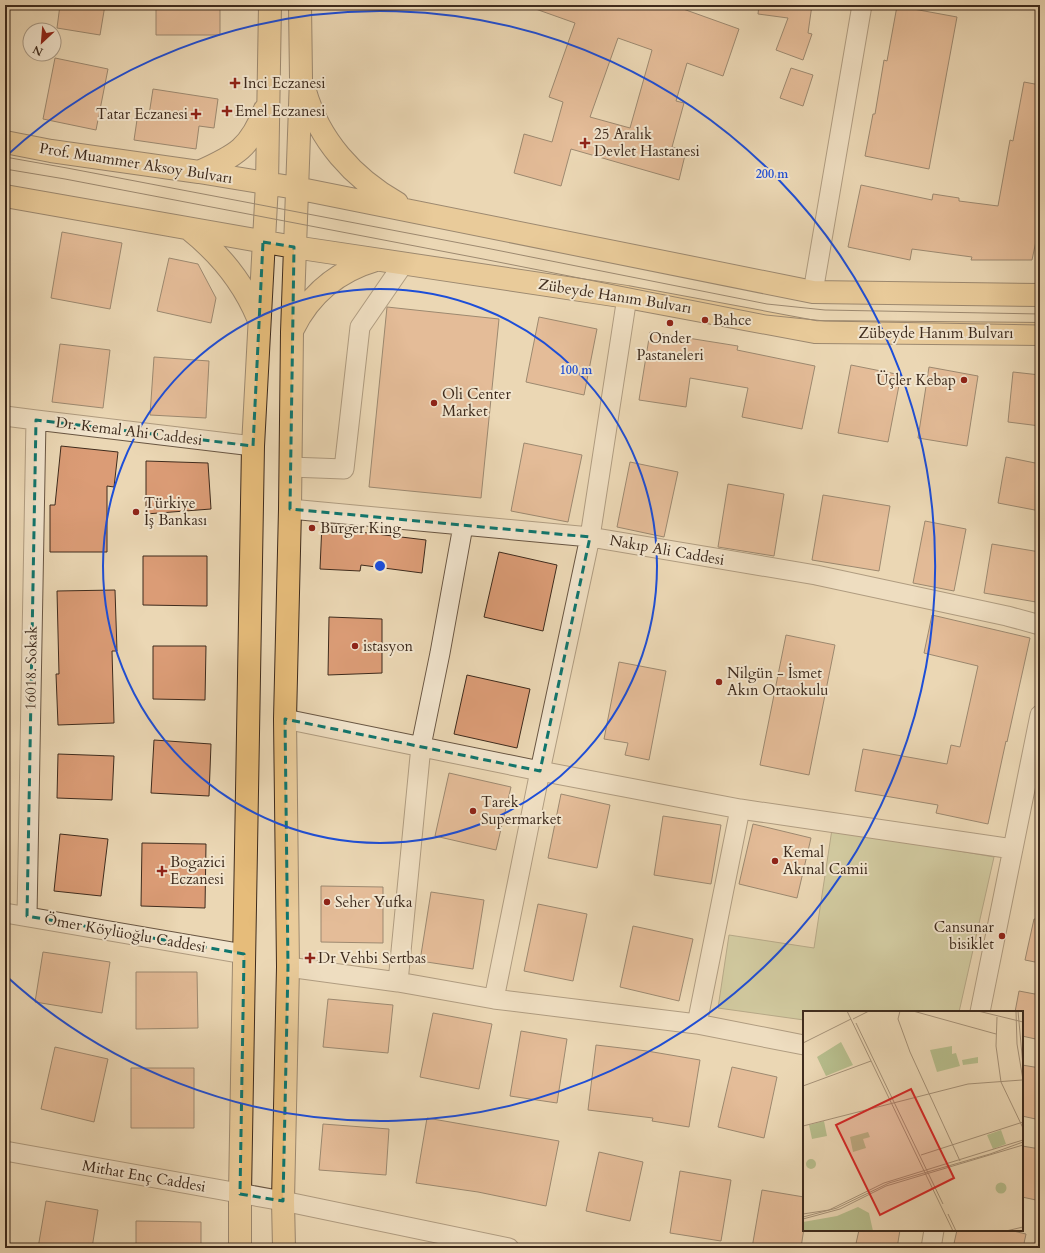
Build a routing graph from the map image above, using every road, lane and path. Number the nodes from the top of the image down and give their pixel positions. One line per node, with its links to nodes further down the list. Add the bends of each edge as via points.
1 (270, 5): 5 (main road)
2 (300, 5): 4 (main road)
3 (862, 5): 17 (street)
4 (301, 78): 9 (main road); 11 (main road, via 315,118 325,138 338,155 371,187)
5 (268, 100): 7 (main road, via 247,143 228,159); 8 (main road)
6 (5, 142): 7 (main road, Prof. Muammer Aksoy Bulvarı)
7 (199, 172): 8 (main road, Prof. Muammer Aksoy Bulvarı)
8 (267, 184): 9 (main road); 13 (main road)
9 (296, 188): 11 (main road); 14 (main road)
10 (5, 196): 12 (main road)
11 (416, 212): 17 (main road)
12 (189, 229): 13 (main road); 20 (main road, via 232,271)
13 (264, 242): 14 (main road, Zübeyde Hanım Bulvarı); 20 (main road)
14 (294, 247): 15 (main road, Zübeyde Hanım Bulvarı); 21 (main road)
15 (378, 260): 16 (main road, Zübeyde Hanım Bulvarı); 21 (main road, via 352,268 329,283 307,305)
16 (404, 263): 19 (main road, Zübeyde Hanım Bulvarı); 26 (street, via 360,327 344,469)
17 (812, 292): 18 (main road)
18 (1040, 295)
19 (627, 297): 22 (main road, Zübeyde Hanım Bulvarı, via 815,332); 29 (street)
20 (260, 321): 25 (main road)
21 (292, 332): 26 (main road)
22 (1040, 334)
23 (5, 416): 24 (street, Dr. Kemal Ahi Caddesi)
24 (36, 420): 25 (street, Dr. Kemal Ahi Caddesi); 38 (street, 16018. Sokak)
25 (253, 446): 39 (main road)
26 (290, 467): 27 (main road)
27 (290, 509): 28 (street, Nakıp Ali Caddesi); 32 (main road)
28 (463, 526): 29 (street, Nakıp Ali Caddesi); 33 (street)
29 (590, 537): 30 (street, Nakıp Ali Caddesi, via 816,575); 34 (street)
30 (1040, 625)
31 (1040, 715): 36 (street)
32 (285, 719): 33 (street); 40 (main road)
33 (421, 746): 34 (street); 41 (street)
34 (540, 771): 35 (street); 42 (street)
35 (740, 809): 36 (street); 44 (street)
36 (1013, 849): 43 (street)
37 (5, 913): 38 (street, Ömer Köylüoğlu Caddesi)
38 (26, 916): 39 (street, Ömer Köylüoğlu Caddesi)
39 (244, 954): 47 (main road)
40 (288, 966): 41 (street); 48 (main road)
41 (398, 982): 42 (street)
42 (494, 999): 44 (street)
43 (980, 1011)
44 (697, 1024): 45 (street)
45 (803, 1045)
46 (5, 1151): 47 (street, Mithat Enç Caddesi)
47 (240, 1194): 48 (street, Mithat Enç Caddesi); 51 (main road)
48 (283, 1201): 50 (street, Mithat Enç Caddesi); 52 (main road)
49 (934, 1231): 53 (street)
50 (498, 1247)
51 (240, 1248)
52 (284, 1248)
53 (931, 1248)

